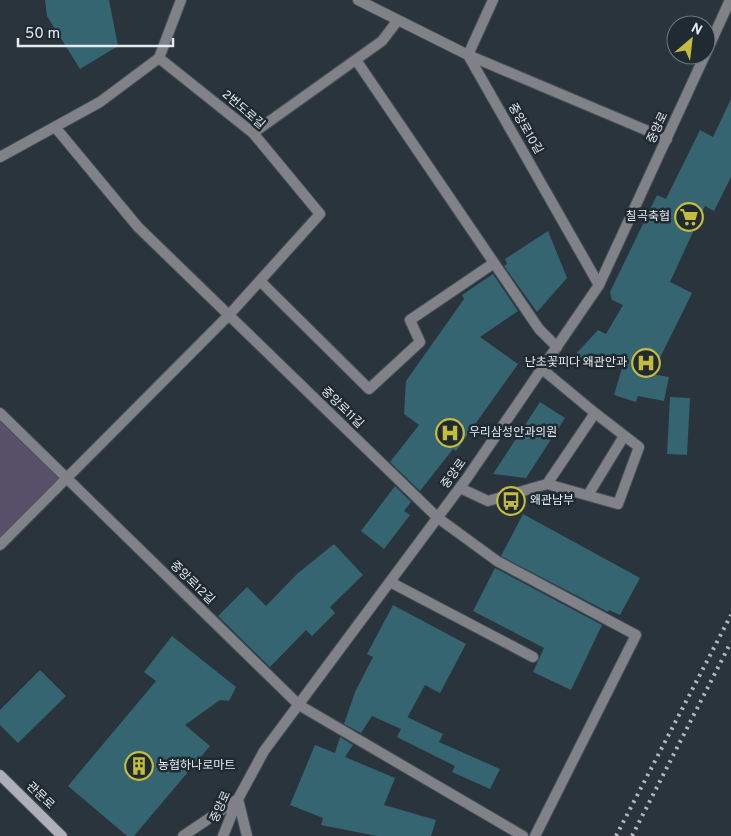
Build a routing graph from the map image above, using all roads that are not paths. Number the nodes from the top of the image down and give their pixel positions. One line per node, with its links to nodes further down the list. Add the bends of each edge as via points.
1 (181, 0): 8 (street)
2 (358, 0): 5 (street)
3 (493, 0): 7 (street)
4 (730, 0): 6 (street, 중앙로)
5 (398, 20): 7 (street); 9 (street, via 382,41)
6 (716, 32)
7 (468, 55): 13 (street); 17 (street, 중앙로10길)
8 (159, 58): 11 (street, via 100,102); 12 (street, 2번도로길)
9 (356, 60): 12 (street); 15 (street)
10 (701, 65): 13 (street, 중앙로)
11 (55, 126): 14 (street); 18 (street, 중앙로11길, via 138,227)
12 (253, 133): 16 (street, 2번도로길, via 320,214)
13 (667, 139): 17 (street, 중앙로)
14 (0, 157)
15 (494, 263): 16 (street, via 410,320 420,342 369,389); 19 (street, via 539,328)
16 (260, 281): 18 (street)
17 (600, 285): 19 (street, 중앙로)
18 (228, 316): 24 (street); 28 (street, 중앙로11길)
19 (557, 347): 20 (street, 중앙로)
20 (542, 369): 21 (street); 26 (street, 중앙로)
21 (595, 412): 23 (street); 25 (street)
22 (0, 413): 24 (street, 중앙로12길)
23 (624, 436): 27 (street); 27 (street, via 639,447 618,504)
24 (66, 479): 29 (street); 32 (street, 중앙로12길)
25 (547, 484): 26 (street, via 488,501); 27 (street)
26 (460, 488): 28 (street, 중앙로)
27 (588, 496)
28 (438, 518): 30 (street, 중앙로); 40 (street, 중앙로11길, via 497,561 636,635)
29 (0, 544)
30 (390, 582): 31 (street); 32 (street, 중앙로)
31 (533, 657)
32 (300, 704): 34 (street, 중앙로, via 264,751); 39 (street, 중앙로12길)
33 (0, 775): 35 (main road, 관문로)
34 (238, 799): 36 (street); 37 (street, 중앙로); 38 (street)
35 (62, 836)
36 (183, 836)
37 (223, 836)
38 (247, 836)
39 (523, 836)
40 (535, 836)

